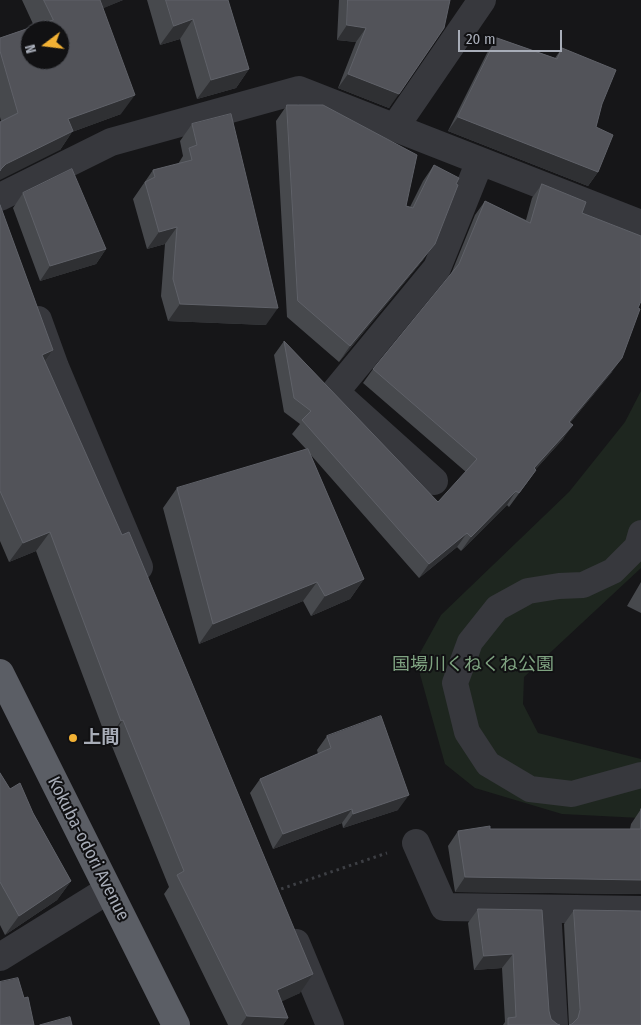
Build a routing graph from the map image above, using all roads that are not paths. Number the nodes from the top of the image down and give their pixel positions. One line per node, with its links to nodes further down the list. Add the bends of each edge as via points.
1 (482, 0): 2 (street)
2 (395, 127): 3 (street); 4 (street, via 299,90 111,142)
3 (480, 161): 5 (street); 7 (street, via 437,268 336,392)
4 (0, 197)
5 (641, 224)
6 (29, 296): 9 (street)
7 (434, 481)
8 (641, 533): 11 (street, via 637,546 613,571 583,585 528,591 497,608 470,642 455,684 467,732 488,764 530,790 572,794)
9 (150, 594)
10 (0, 673): 13 (highway, Kokuba-odori Avenue)
11 (641, 775)
12 (416, 843): 15 (street, via 444,907)
13 (108, 890): 17 (street); 18 (highway, Kokuba-odori Avenue)
14 (274, 891): 19 (street)
15 (547, 909): 16 (street); 20 (street)
16 (641, 910)
17 (0, 957)
18 (176, 1025)
19 (330, 1025)
20 (554, 1025)

